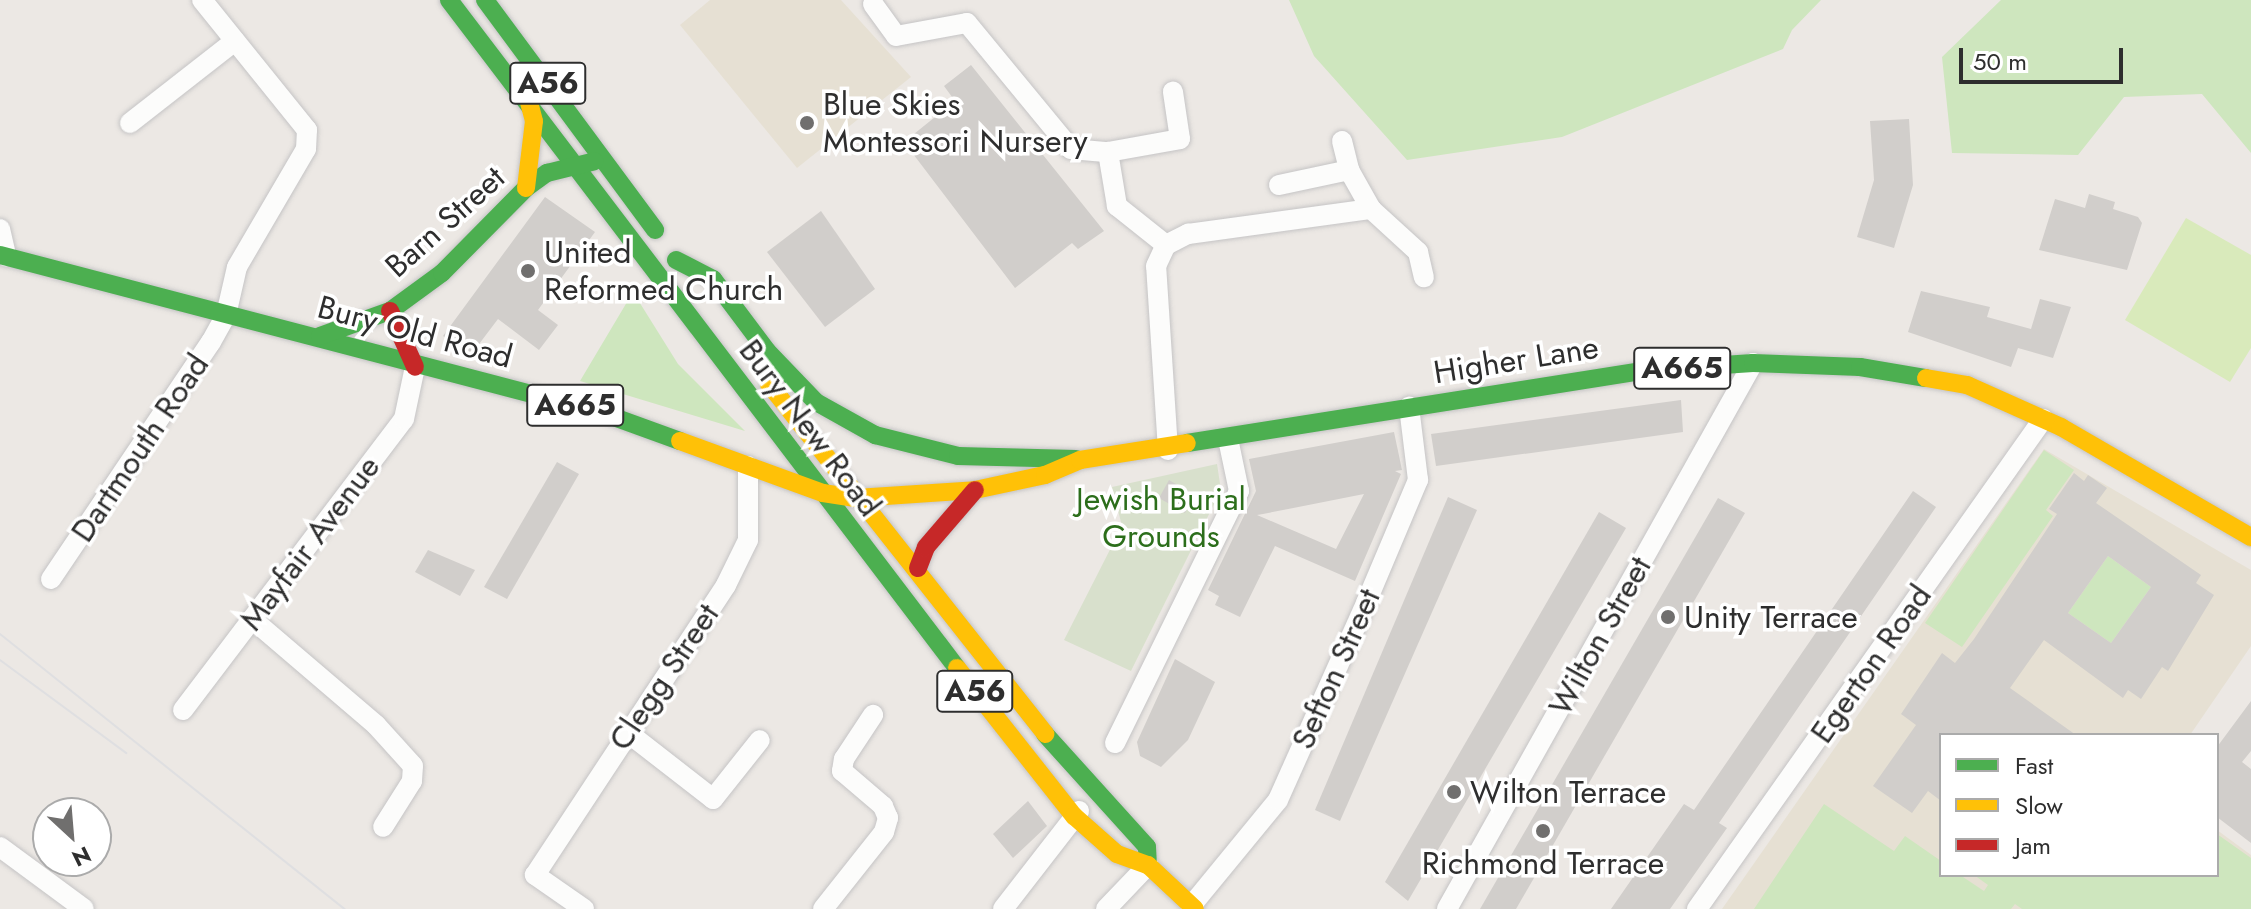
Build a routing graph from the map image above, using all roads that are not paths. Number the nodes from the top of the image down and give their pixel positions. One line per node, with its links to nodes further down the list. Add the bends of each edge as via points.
1 (202, 0): 5 (street)
2 (449, 0): 7 (main road, Bury New Road / A56)
3 (485, 0): 12 (main road, Bury New Road / A56)
4 (873, 4): 10 (street, via 896,36 967,23 1071,149)
5 (235, 41): 8 (street); 23 (street, via 307,130 306,149 237,267)
6 (1173, 92): 10 (street, via 1180,139)
7 (529, 102): 11 (main road, Bury New Road / A56); 15 (main road, via 534,121)
8 (130, 123)
9 (1342, 141): 13 (street)
10 (1108, 152): 18 (street, via 1117,206)
11 (576, 163): 12 (main road); 15 (main road, Barn Street); 34 (main road, Bury New Road / A56)
12 (610, 166): 20 (main road, Bury New Road / A56)
13 (1349, 170): 14 (street); 16 (street)
14 (1279, 185)
15 (526, 188): 22 (main road, Barn Street, via 442,273)
16 (1371, 209): 18 (street, via 1188,234); 21 (street, via 1418,252)
17 (0, 229): 19 (street)
18 (1166, 245): 30 (street, via 1156,266)
19 (3, 255): 23 (main road, Bury Old Road / A665)
20 (676, 260): 31 (main road, via 713,279 767,351 816,402 875,435 958,456); 35 (main road, Bury New Road / A56)
21 (1424, 277)
22 (390, 311): 24 (main road, Barn Street); 26 (main road)
23 (226, 315): 24 (main road, Bury Old Road / A665); 38 (street, Dartmouth Road)
24 (320, 336): 26 (main road, Bury Old Road / A665)
25 (1753, 363): 27 (main road, Higher Lane / A665, via 1650,370); 28 (main road, Higher Lane / A665, via 1860,367 1967,385); 58 (street, Wilton Street)
26 (415, 367): 32 (main road, Bury Old Road / A665, via 600,412); 39 (street, Mayfair Avenue, via 404,419)
27 (1409, 407): 29 (main road, Higher Lane / A665); 52 (street, Sefton Street, via 1418,480 1366,603 1278,800)
28 (2043, 419): 36 (main road, Higher Lane / A665); 59 (street, Egerton Road)
29 (1228, 439): 30 (main road, Higher Lane / A665); 43 (street, via 1239,491)
30 (1168, 450): 31 (main road, Higher Lane / A665)
31 (1080, 460): 33 (main road, Higher Lane / A665, via 1045,475)
32 (748, 466): 34 (main road, Bury Old Road / A665); 44 (street, Clegg Street, via 748,540 726,585)
33 (975, 490): 35 (main road, Higher Lane / A665); 37 (main road, via 926,547)
34 (823, 493): 35 (main road, Bury Old Road / A665); 48 (main road, Bury New Road / A56, via 896,594)
35 (856, 498): 37 (main road, Bury New Road / A56)
36 (2251, 537)
37 (918, 568): 47 (main road, Bury New Road / A56)
38 (51, 579)
39 (252, 619): 41 (street, Mayfair Avenue); 49 (street, via 376,725 413,766 408,789)
40 (1108, 708): 43 (street)
41 (183, 710)
42 (873, 715): 55 (street, via 844,759 842,771 883,806 888,818 884,832)
43 (1128, 717): 46 (street)
44 (627, 732): 45 (street, via 713,799); 54 (street, Clegg Street, via 535,875)
45 (760, 740)
46 (1115, 743)
47 (1095, 794): 48 (street); 51 (main road, Bury New Road / A56, via 1147,847)
48 (1074, 816): 51 (main road, Bury New Road / A56, via 1117,854); 56 (street)
49 (383, 827)
50 (0, 847): 53 (street)
51 (1148, 865): 52 (main road, Bury New Road / A56); 57 (street)
52 (1193, 908)
53 (84, 909)
54 (584, 909)
55 (823, 909)
56 (1003, 909)
57 (1106, 909)
58 (1447, 909)
59 (1697, 909)

